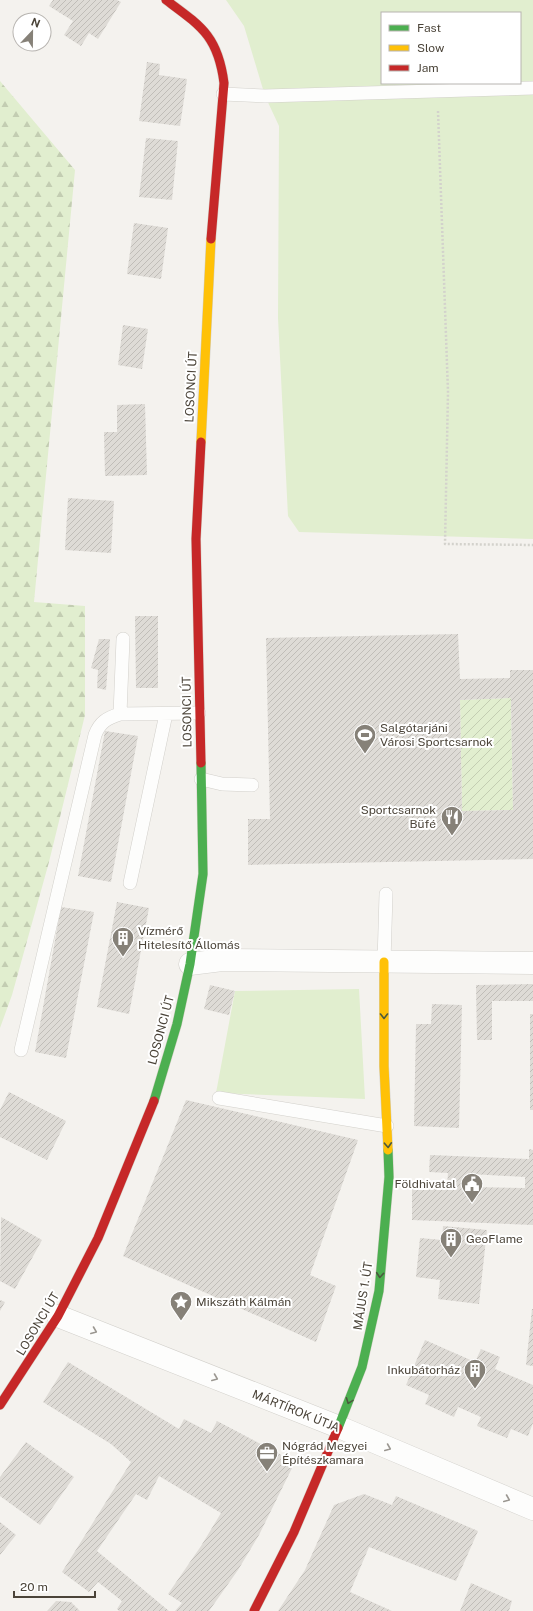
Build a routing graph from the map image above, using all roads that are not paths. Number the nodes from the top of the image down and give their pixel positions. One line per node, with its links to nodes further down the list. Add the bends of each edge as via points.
1 (166, 0): 3 (street, LOSONCI ÚT, via 211,37 223,64)
2 (533, 88): 3 (lane, via 265,96)
3 (223, 94): 5 (street, LOSONCI ÚT, via 209,265 196,539)
4 (123, 638): 6 (lane)
5 (199, 713): 7 (lane); 8 (street, LOSONCI ÚT)
6 (120, 714): 7 (lane); 15 (lane, via 108,718 99,726 95,735)
7 (166, 714): 10 (lane)
8 (201, 779): 9 (lane, via 222,784); 13 (street, LOSONCI ÚT, via 203,874)
9 (252, 785)
10 (130, 883)
11 (386, 894): 14 (lane)
12 (533, 963): 14 (street)
13 (190, 964): 14 (street, via 222,960); 18 (street, LOSONCI ÚT, via 177,1024 152,1108 101,1231)
14 (384, 969): 17 (street, MÁJUS 1. ÚT, one-way to 17)
15 (21, 1050)
16 (219, 1098): 17 (lane)
17 (387, 1126): 20 (street, MÁJUS 1. ÚT, one-way to 20, via 389,1177 379,1291 362,1366)
18 (58, 1316): 19 (street, LOSONCI ÚT); 20 (street, MÁRTÍROK ÚTJA, one-way to 20)
19 (0, 1405)
20 (339, 1427): 21 (street, MÁRTÍROK ÚTJA, one-way to 21); 22 (street, MÁJUS 1. ÚT, via 294,1532)
21 (533, 1509)
22 (254, 1611)

